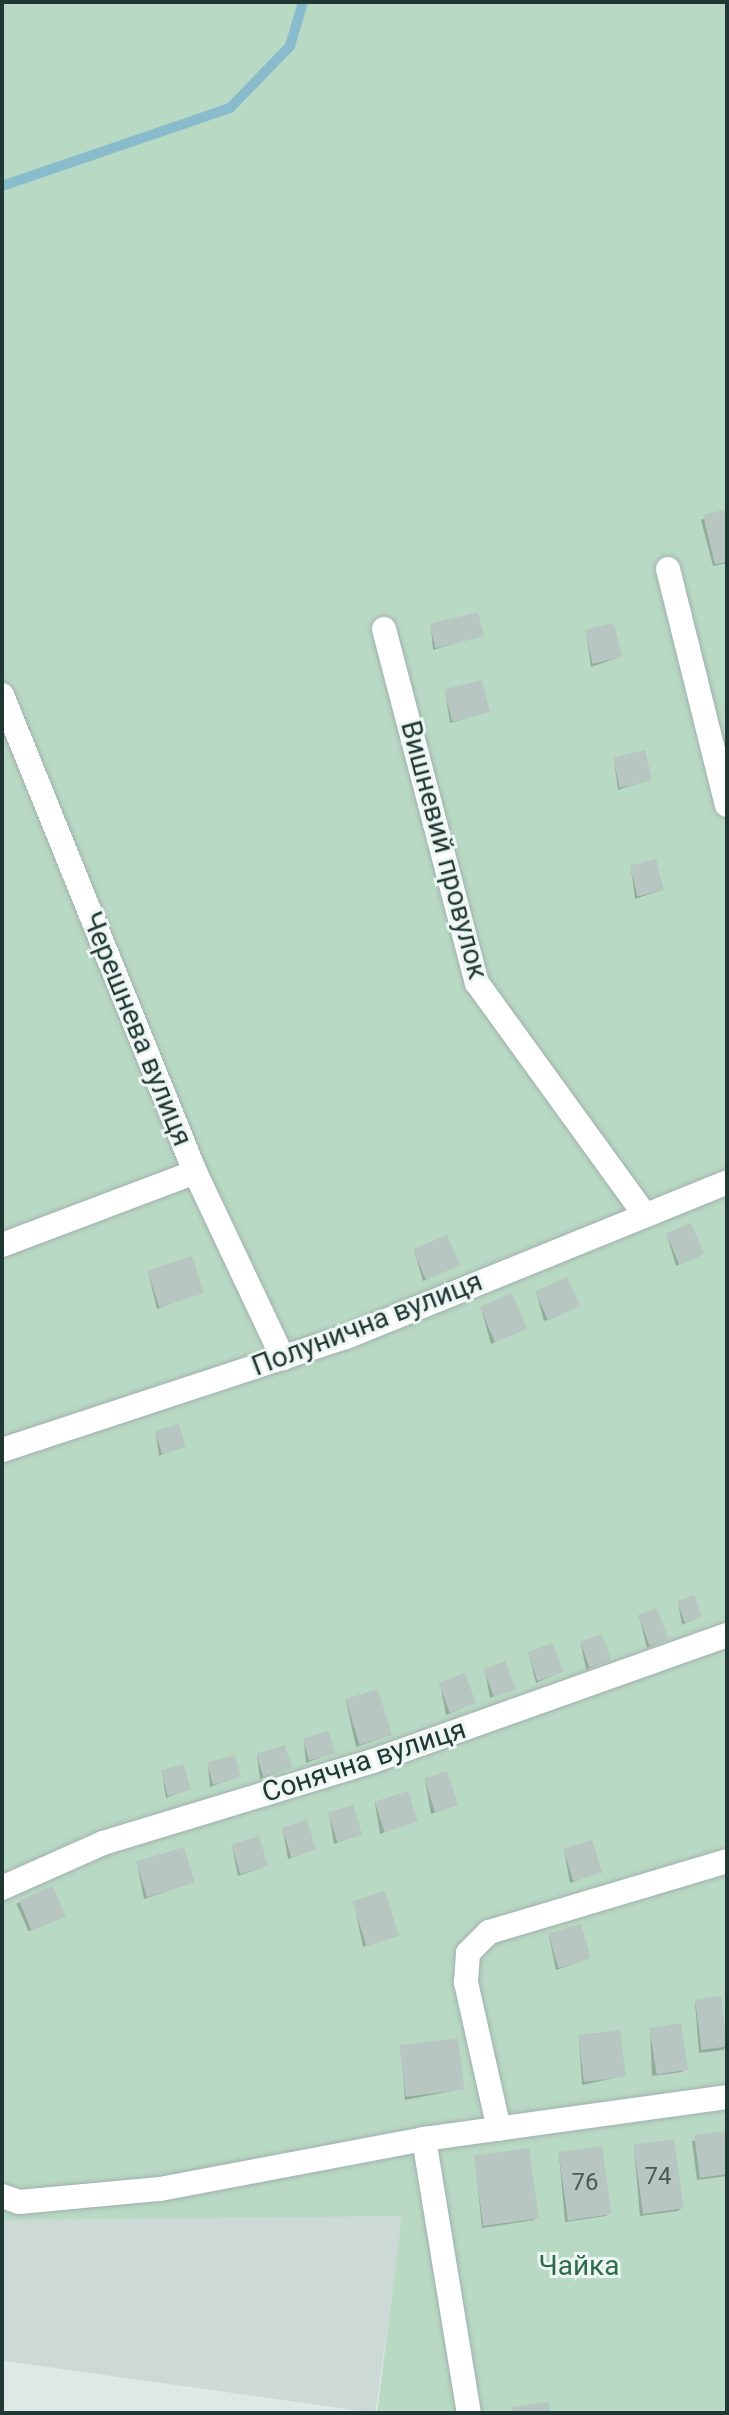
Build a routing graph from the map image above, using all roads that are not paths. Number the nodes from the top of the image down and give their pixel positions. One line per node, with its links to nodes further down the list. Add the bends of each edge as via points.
1 (668, 569): 4 (lane)
2 (384, 629): 7 (lane, Вишневий провулок, via 477,983)
3 (2, 695): 5 (lane, Черешнева вулиця)
4 (727, 805)
5 (195, 1172): 8 (lane); 9 (lane, Черешнева вулиця)
6 (727, 1182): 7 (lane, Полунична вулиця)
7 (644, 1214): 9 (lane, Полунична вулиця)
8 (2, 1245)
9 (283, 1358): 10 (lane, Полунична вулиця)
10 (2, 1450)
11 (727, 1635): 13 (lane, Сонячна вулиця, via 373,1761 103,1843)
12 (727, 1861): 15 (lane, via 489,1932 468,1953 466,1982)
13 (2, 1888)
14 (727, 2097): 15 (lane)
15 (499, 2129): 16 (lane)
16 (424, 2139): 17 (lane, via 160,2189 19,2202); 18 (lane)
17 (2, 2196)
18 (469, 2413)

